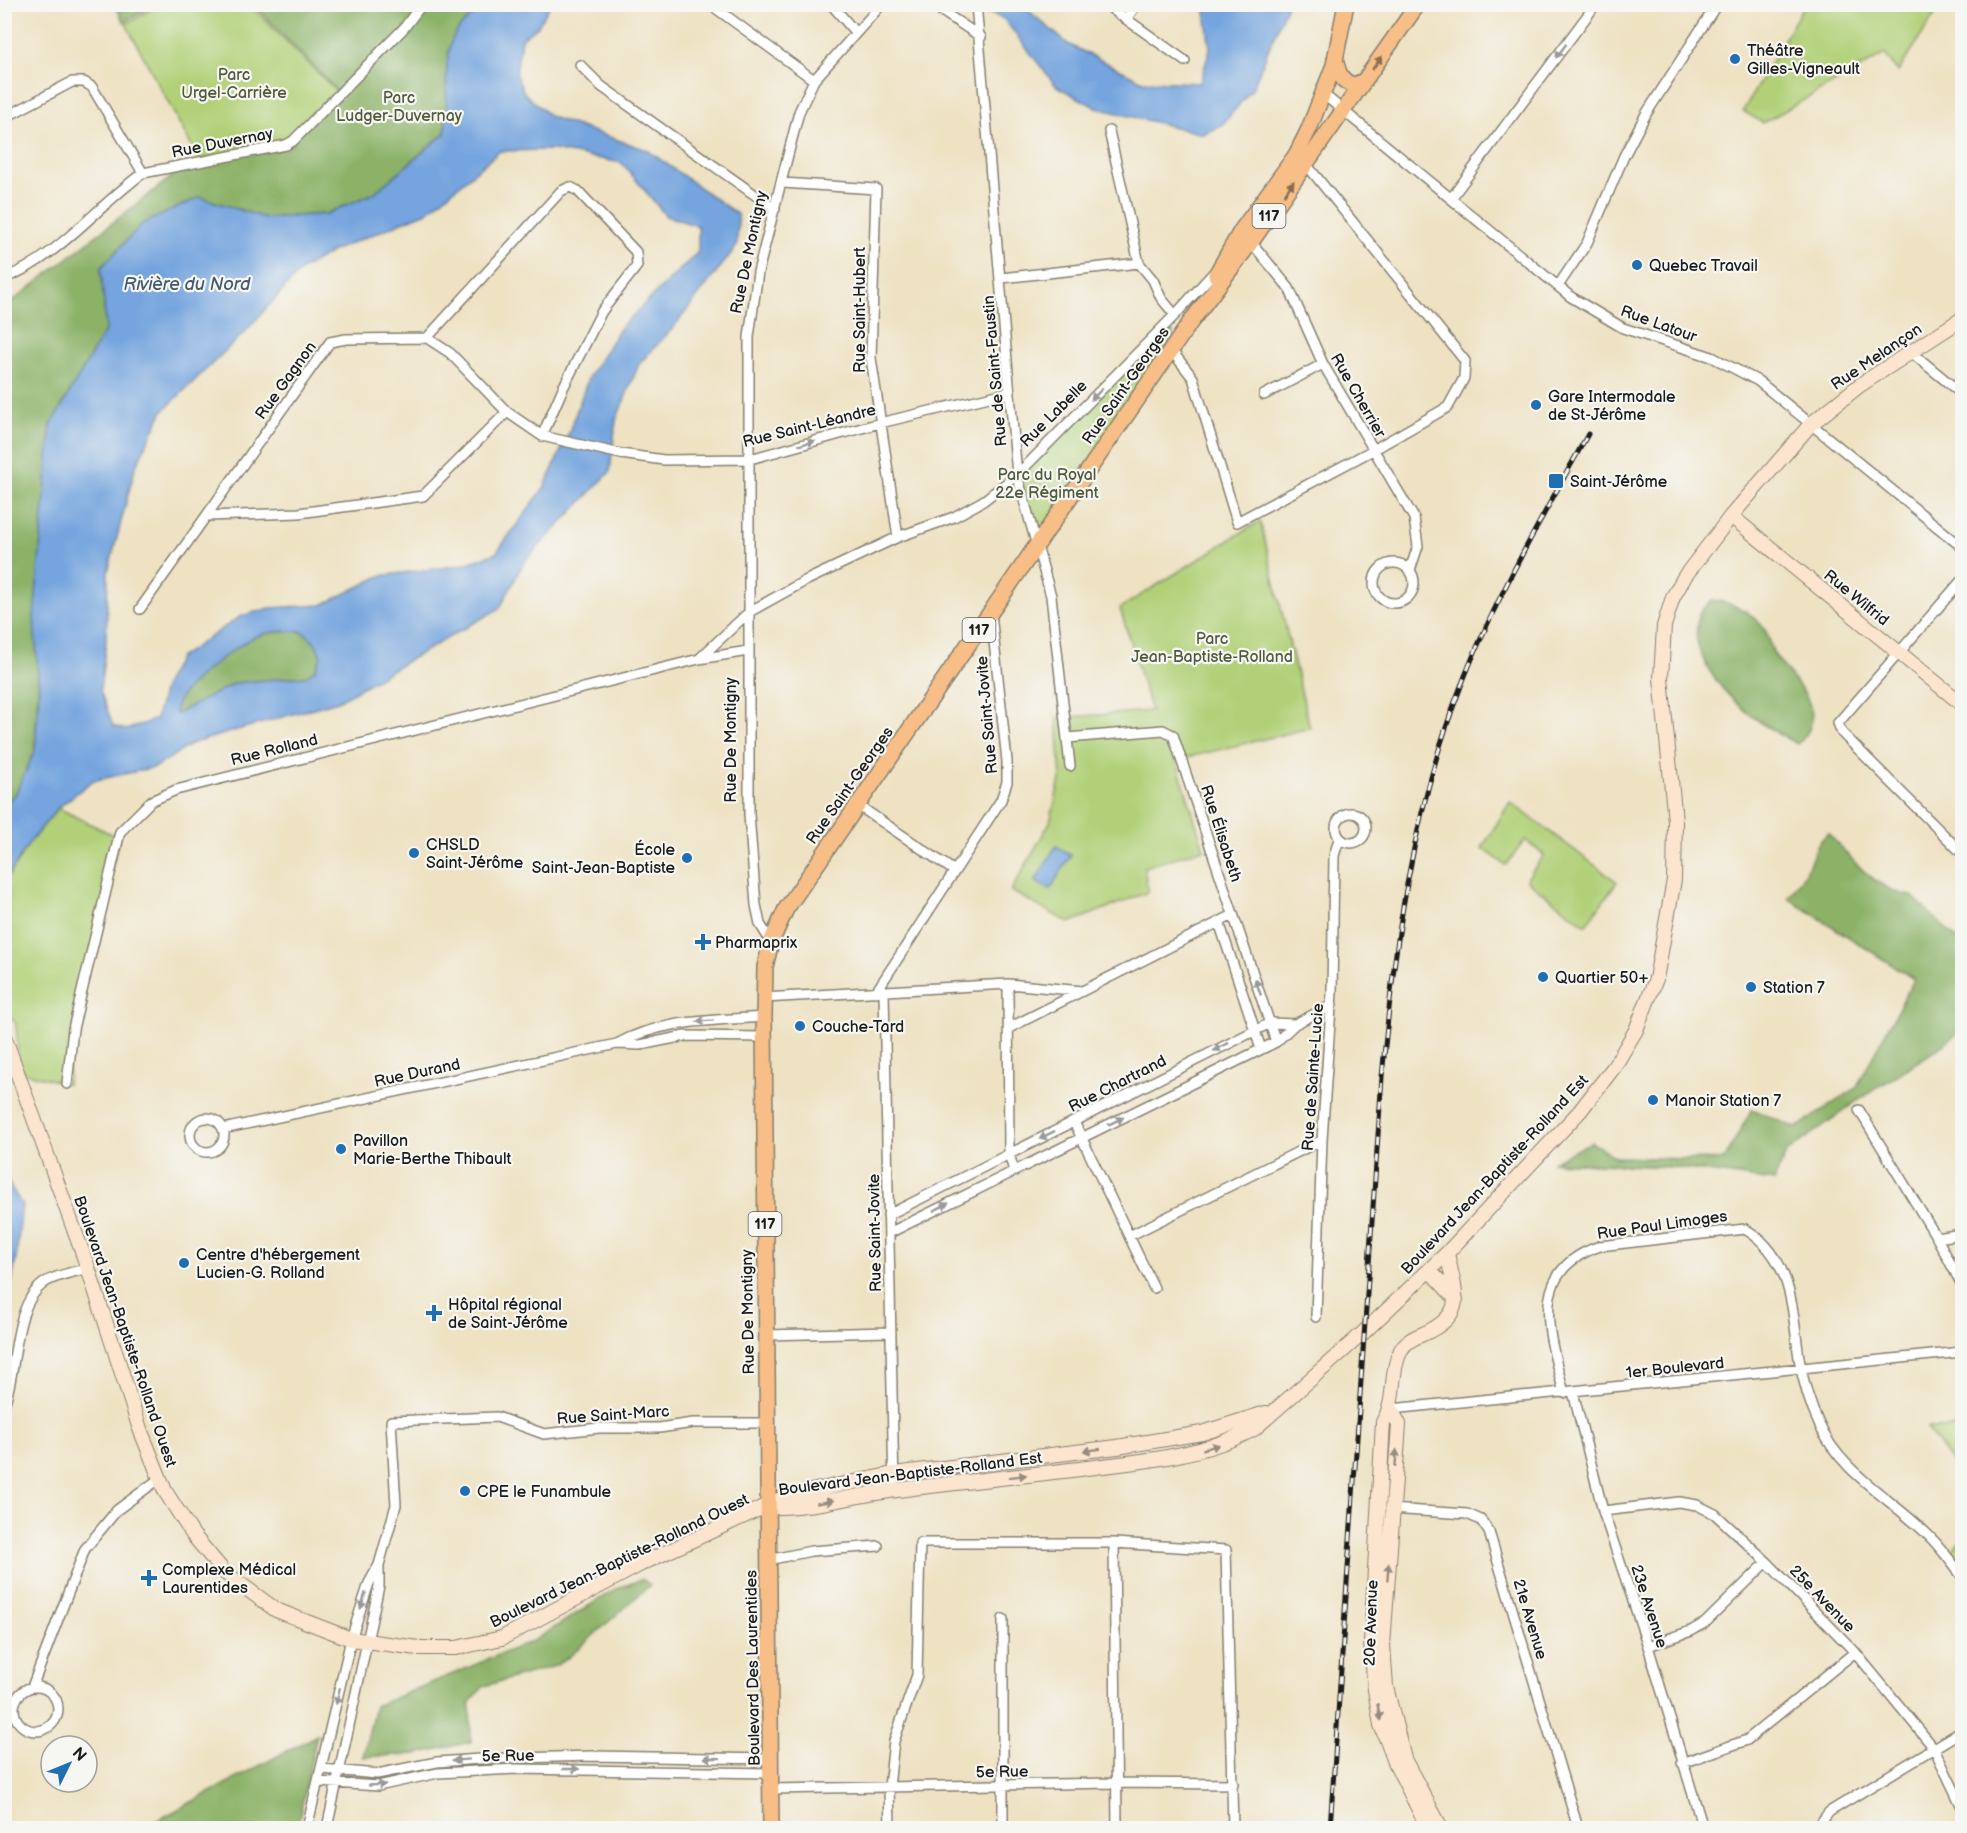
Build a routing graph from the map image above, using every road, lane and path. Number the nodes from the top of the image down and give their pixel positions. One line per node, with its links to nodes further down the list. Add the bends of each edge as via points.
1 (422, 4): 26 (street, Rue Duvernay, via 404,28 293,141)
2 (710, 4): 19 (street)
3 (831, 4): 14 (street)
4 (882, 4): 14 (street, Rue De Montigny)
5 (931, 4): 15 (street)
6 (1105, 4): 13 (street)
7 (1137, 4): 13 (street)
8 (1346, 4): 16 (main road, Rue Labelle / 117)
9 (1418, 4): 20 (main road, Rue Saint-Georges / 117, one-way to 9)
10 (1596, 4): 28 (street, one-way to 28)
11 (1717, 4): 35 (street, via 1646,114 1587,243)
12 (977, 9): 15 (street, Rue de Saint-Faustin)
13 (1126, 19): 17 (street)
14 (856, 33): 19 (street, Rue De Montigny)
15 (981, 37): 34 (street, Rue de Saint-Faustin)
16 (1335, 59): 20 (main road, via 1345,82 1355,85); 21 (main road, Rue Labelle / 117)
17 (1185, 61)
18 (580, 65): 29 (street, via 601,86)
19 (814, 80): 27 (street, Rue De Montigny, via 799,112)
20 (1364, 81): 22 (main road, Rue Saint-Georges / 117)
21 (1323, 94): 22 (street, Rue Latour); 31 (main road, Rue Labelle / 117, via 1296,155)
22 (1343, 110): 25 (main road, Rue Saint-Georges / 117); 28 (street, Rue Latour)
23 (4, 118): 26 (street, via 72,82 84,82 92,87)
24 (1109, 131): 32 (street)
25 (1306, 164): 30 (main road, Rue Saint-Georges / 117, one-way to 25); 50 (street, via 1465,361 1464,378 1448,407)
26 (143, 173): 33 (street, Rue Duvernay, via 60,245)
27 (782, 183): 29 (street, Rue De Montigny); 47 (street, Rue Saint-Hubert, via 876,189 871,358)
28 (1452, 197): 35 (street, Rue Latour)
29 (775, 209): 51 (street, Rue De Montigny, via 759,272 749,337)
30 (1251, 242): 38 (main road, Rue Saint-Georges / 117); 42 (street, Rue Cherrier, via 1288,288)
31 (1224, 261): 36 (street, Rue Labelle); 38 (main road, Rue Labelle / 117)
32 (1139, 263): 34 (street); 36 (street)
33 (4, 278)
34 (1001, 278): 43 (street, Rue de Saint-Faustin)
35 (1558, 286): 48 (street, Rue Latour, via 1623,328 1731,365 1758,381)
36 (1175, 315): 52 (street, Rue Labelle, one-way to 52)
37 (1962, 319): 41 (street, Rue Melançon)
38 (1192, 320): 40 (main road, Rue Saint-Georges / 117)
39 (427, 338): 46 (street, via 450,353); 49 (street, via 561,190 570,187 578,191 636,252 637,266 602,312); 53 (street, Rue Gagnon, via 330,342)
40 (1171, 350): 50 (street, via 1193,378 1237,522); 56 (main road, Rue Saint-Georges / 117)
41 (1911, 352): 44 (street); 48 (street, Rue Melançon)
42 (1323, 364): 45 (street); 50 (street, Rue Cherrier)
43 (1010, 392): 47 (street, Rue Saint-Léandre); 52 (street, Rue de Saint-Faustin)
44 (1962, 394)
45 (1264, 395)
46 (507, 412): 49 (street); 53 (street, via 423,496 299,513)
47 (880, 423): 51 (street, Rue Saint-Léandre, one-way to 47); 55 (street, Rue Saint-Hubert)
48 (1811, 424): 54 (street, Boulevard Jean-Baptiste-Rolland Est); 57 (street, Rue Latour)
49 (542, 436): 51 (street, Rue Saint-Léandre, via 664,460)
50 (1373, 450): 58 (street, Rue Cherrier, via 1414,518 1418,546)
51 (750, 459): 61 (street, Rue De Montigny)
52 (1017, 475): 55 (street, Rue Labelle, via 954,517); 56 (street, Rue de Saint-Faustin)
53 (206, 516): 60 (street, Rue Gagnon)
54 (1731, 516): 64 (street, Rue Wilfrid); 106 (street, Boulevard Jean-Baptiste-Rolland Est, via 1685,576 1664,626 1661,678 1675,821 1674,879 1656,979 1636,1030 1614,1067 1580,1110)
55 (898, 537): 61 (street, Rue Labelle, via 805,580)
56 (1037, 545): 62 (main road, Rue Saint-Georges / 117); 67 (street, Rue de Saint-Faustin, via 1051,596)
57 (1962, 547)
58 (1410, 570): 58 (street, Rue Cherrier, via 1413,588 1407,598 1389,602 1379,596 1374,583 1379,570 1391,563)
59 (1962, 580): 64 (street)
60 (140, 609)
61 (749, 612): 63 (street, Rue De Montigny); 65 (street, Rue Rolland)
62 (990, 614): 69 (main road, Rue Saint-Georges / 117); 72 (street, Rue Saint-Jovite, via 1007,782 1001,800)
63 (748, 651): 65 (street, Rue Rolland); 75 (street, Rue De Montigny, via 749,814 756,905 760,924)
64 (1899, 652): 66 (street, Rue Wilfrid); 71 (street, via 1838,723 1842,733)
65 (699, 659): 91 (street, Rue Rolland, via 196,784 151,801 120,832 73,1029)
66 (1962, 704)
67 (1068, 738): 68 (street, Rue de Saint-Faustin); 73 (street, Rue Élisabeth, via 1169,731 1173,735)
68 (1070, 766)
69 (856, 804): 72 (street); 75 (main road, Rue Saint-Georges / 117, via 786,909)
70 (1339, 839): 80 (street, Rue de Sainte-Lucie, via 1334,856)
71 (1962, 853)
72 (953, 870): 77 (street, Rue Saint-Jovite)
73 (1233, 915): 74 (street); 82 (street, Rue Élisabeth, one-way to 73)
74 (1219, 922): 78 (street); 85 (street)
75 (771, 942): 79 (main road, Rue De Montigny / 117)
76 (1008, 984): 77 (street); 78 (street); 84 (street)
77 (880, 991): 79 (street); 101 (street, Rue Saint-Jovite)
78 (1082, 991): 84 (street)
79 (764, 998): 81 (main road, Rue De Montigny / 117)
80 (1332, 1005): 83 (street, Rue Chartrand); 96 (street, Rue de Sainte-Lucie)
81 (764, 1017): 87 (main road, Rue De Montigny / 117); 89 (street, Rue Durand, one-way to 89, via 682,1023 637,1033)
82 (1270, 1023): 83 (street, Rue Chartrand); 85 (street, Rue Chartrand); 88 (street, Rue Élisabeth)
83 (1294, 1024): 88 (street, Rue Chartrand)
84 (1009, 1028): 97 (street)
85 (1256, 1030): 90 (street); 93 (street, Rue Chartrand, one-way to 93)
86 (4, 1036): 107 (street, Boulevard Jean-Baptiste-Rolland Ouest)
87 (764, 1037): 89 (street, Rue Durand, via 685,1036 640,1045); 114 (main road, Rue De Montigny / 117)
88 (1276, 1042): 90 (street, Rue Chartrand)
89 (618, 1044): 94 (street, Rue Durand)
90 (1261, 1050): 95 (street, Rue Chartrand, one-way to 90)
91 (67, 1084)
92 (1859, 1110): 105 (street)
93 (1074, 1122): 95 (street); 97 (street, Rue Chartrand, one-way to 97)
94 (223, 1129)
95 (1082, 1138): 98 (street, Rue Chartrand); 104 (street)
96 (1322, 1140): 104 (street); 112 (street, Rue de Sainte-Lucie)
97 (1009, 1154): 98 (street); 99 (street, Rue Chartrand)
98 (1014, 1171): 100 (street, Rue Chartrand)
99 (955, 1181): 100 (street); 101 (street, Rue Chartrand)
100 (963, 1196): 102 (street, Rue Chartrand, one-way to 100)
101 (888, 1215): 102 (street, Rue Saint-Jovite)
102 (889, 1233): 113 (street, Rue Saint-Jovite)
103 (1962, 1234): 105 (street)
104 (1129, 1236): 110 (street)
105 (1937, 1238): 109 (street)
106 (1447, 1253): 108 (street, Boulevard Jean-Baptiste-Rolland Est); 111 (street)
107 (88, 1268): 118 (street, via 45,1281 30,1295); 127 (street, Boulevard Jean-Baptiste-Rolland Ouest)
108 (1430, 1270): 111 (street); 120 (street, Boulevard Jean-Baptiste-Rolland Est)
109 (1962, 1285)
110 (1154, 1288)
111 (1456, 1299): 119 (street, 20e Avenue, via 1454,1311 1446,1321 1401,1349)
112 (1316, 1317)
113 (891, 1332): 114 (street); 126 (street, Rue Saint-Jovite)
114 (765, 1335): 121 (main road, Rue De Montigny / 117)
115 (1962, 1352): 116 (street, 1er Boulevard)
116 (1801, 1368): 117 (street, 1er Boulevard); 117 (street, Rue Paul Limoges, via 1794,1304 1786,1278 1754,1234 1731,1229 1600,1246 1572,1260 1557,1280 1547,1307 1547,1322); 138 (street, Rue Paul Limoges, via 1830,1446 1931,1538)
117 (1568, 1393): 119 (street, 1er Boulevard); 132 (street, 23e Avenue)
118 (4, 1405)
119 (1391, 1409): 130 (street, 20e Avenue, via 1383,1422); 131 (street, 20e Avenue, one-way to 119, via 1399,1424)
120 (1272, 1412): 122 (street, Boulevard Jean-Baptiste-Rolland Est, via 1202,1433); 124 (street, Boulevard Jean-Baptiste-Rolland Est, one-way to 120, via 1211,1447 1254,1429)
121 (767, 1423): 129 (main road, Rue De Montigny / 117); 137 (street, Rue Saint-Marc, via 693,1423 544,1434 497,1417 391,1421 396,1505)
122 (1123, 1446): 123 (street, Boulevard Jean-Baptiste-Rolland Est, one-way to 123); 124 (street)
123 (1067, 1453): 125 (street); 126 (street, Boulevard Jean-Baptiste-Rolland Est)
124 (1125, 1463): 125 (street, Boulevard Jean-Baptiste-Rolland Est)
125 (1068, 1470): 128 (street, Boulevard Jean-Baptiste-Rolland Est, one-way to 125)
126 (893, 1474): 128 (street, Rue Saint-Jovite); 129 (street, Boulevard Jean-Baptiste-Rolland Est, via 787,1496)
127 (159, 1479): 140 (street, Boulevard Jean-Baptiste-Rolland Ouest, via 193,1535 224,1572 276,1610); 144 (street, via 117,1510 85,1549)
128 (894, 1490): 129 (street, Boulevard Jean-Baptiste-Rolland Est, one-way to 128, via 793,1508)
129 (767, 1507): 135 (main road, Boulevard Des Laurentides / 117); 141 (street, Boulevard Jean-Baptiste-Rolland Ouest, via 747,1512 641,1564 502,1638 456,1648)
130 (1378, 1508): 131 (street, 21e Avenue); 166 (street, 20e Avenue, one-way to 166, via 1371,1643 1375,1690 1381,1725 1395,1762)
131 (1393, 1509): 167 (street, 20e Avenue, one-way to 131, via 1404,1759 1386,1687 1383,1645); 168 (street, 21e Avenue, via 1467,1514 1481,1520 1489,1532)
132 (1603, 1511): 136 (street, 25e Avenue, via 1679,1502 1697,1505 1715,1514); 142 (street, 23e Avenue)
133 (1114, 1543): 152 (street); 154 (street, via 1226,1550); 156 (street, via 920,1543 917,1676 894,1741)
134 (878, 1546): 135 (street, via 811,1551)
135 (768, 1560): 148 (main road, Boulevard Des Laurentides / 117)
136 (1767, 1562): 142 (street, via 1705,1623); 143 (street, 25e Avenue)
137 (379, 1565): 140 (street, one-way to 140); 141 (street, via 380,1586)
138 (1962, 1576)
139 (1003, 1619): 155 (street)
140 (351, 1639): 141 (street, Boulevard Jean-Baptiste-Rolland Ouest); 149 (street, one-way to 149)
141 (368, 1643): 150 (street)
142 (1648, 1646): 147 (street, 23e Avenue)
143 (1855, 1653): 146 (street, 25e Avenue); 147 (street, via 1747,1740)
144 (32, 1687): 144 (street, via 19,1695 14,1709 19,1723 39,1731 52,1725 58,1705 52,1692)
145 (1962, 1731): 146 (street)
146 (1934, 1748): 158 (street, 25e Avenue); 170 (street, via 1829,1812)
147 (1682, 1763): 169 (street, 23e Avenue)
148 (771, 1766): 150 (street, 5e Rue, one-way to 150, via 480,1759 436,1762 378,1774); 153 (street, 5e Rue, one-way to 148, via 378,1786 438,1773 480,1770); 157 (main road, Boulevard Des Laurentides / 117)
149 (322, 1769): 150 (street, 5e Rue); 151 (street)
150 (339, 1772): 153 (street)
151 (319, 1782): 153 (street, 5e Rue); 159 (street)
152 (1116, 1783): 154 (street, 5e Rue); 155 (street, 5e Rue); 164 (street)
153 (336, 1784): 160 (street)
154 (1233, 1784): 165 (street)
155 (1003, 1786): 156 (street, 5e Rue); 163 (street)
156 (889, 1787): 157 (street, 5e Rue); 162 (street)
157 (771, 1789): 161 (main road, Boulevard Des Laurentides / 117)
158 (1962, 1806)
159 (307, 1828)
160 (327, 1828)
161 (771, 1828)
162 (890, 1828)
163 (1003, 1828)
164 (1117, 1828)
165 (1233, 1828)
166 (1428, 1828)
167 (1441, 1828)
168 (1578, 1828)
169 (1703, 1828)
170 (1821, 1828)

